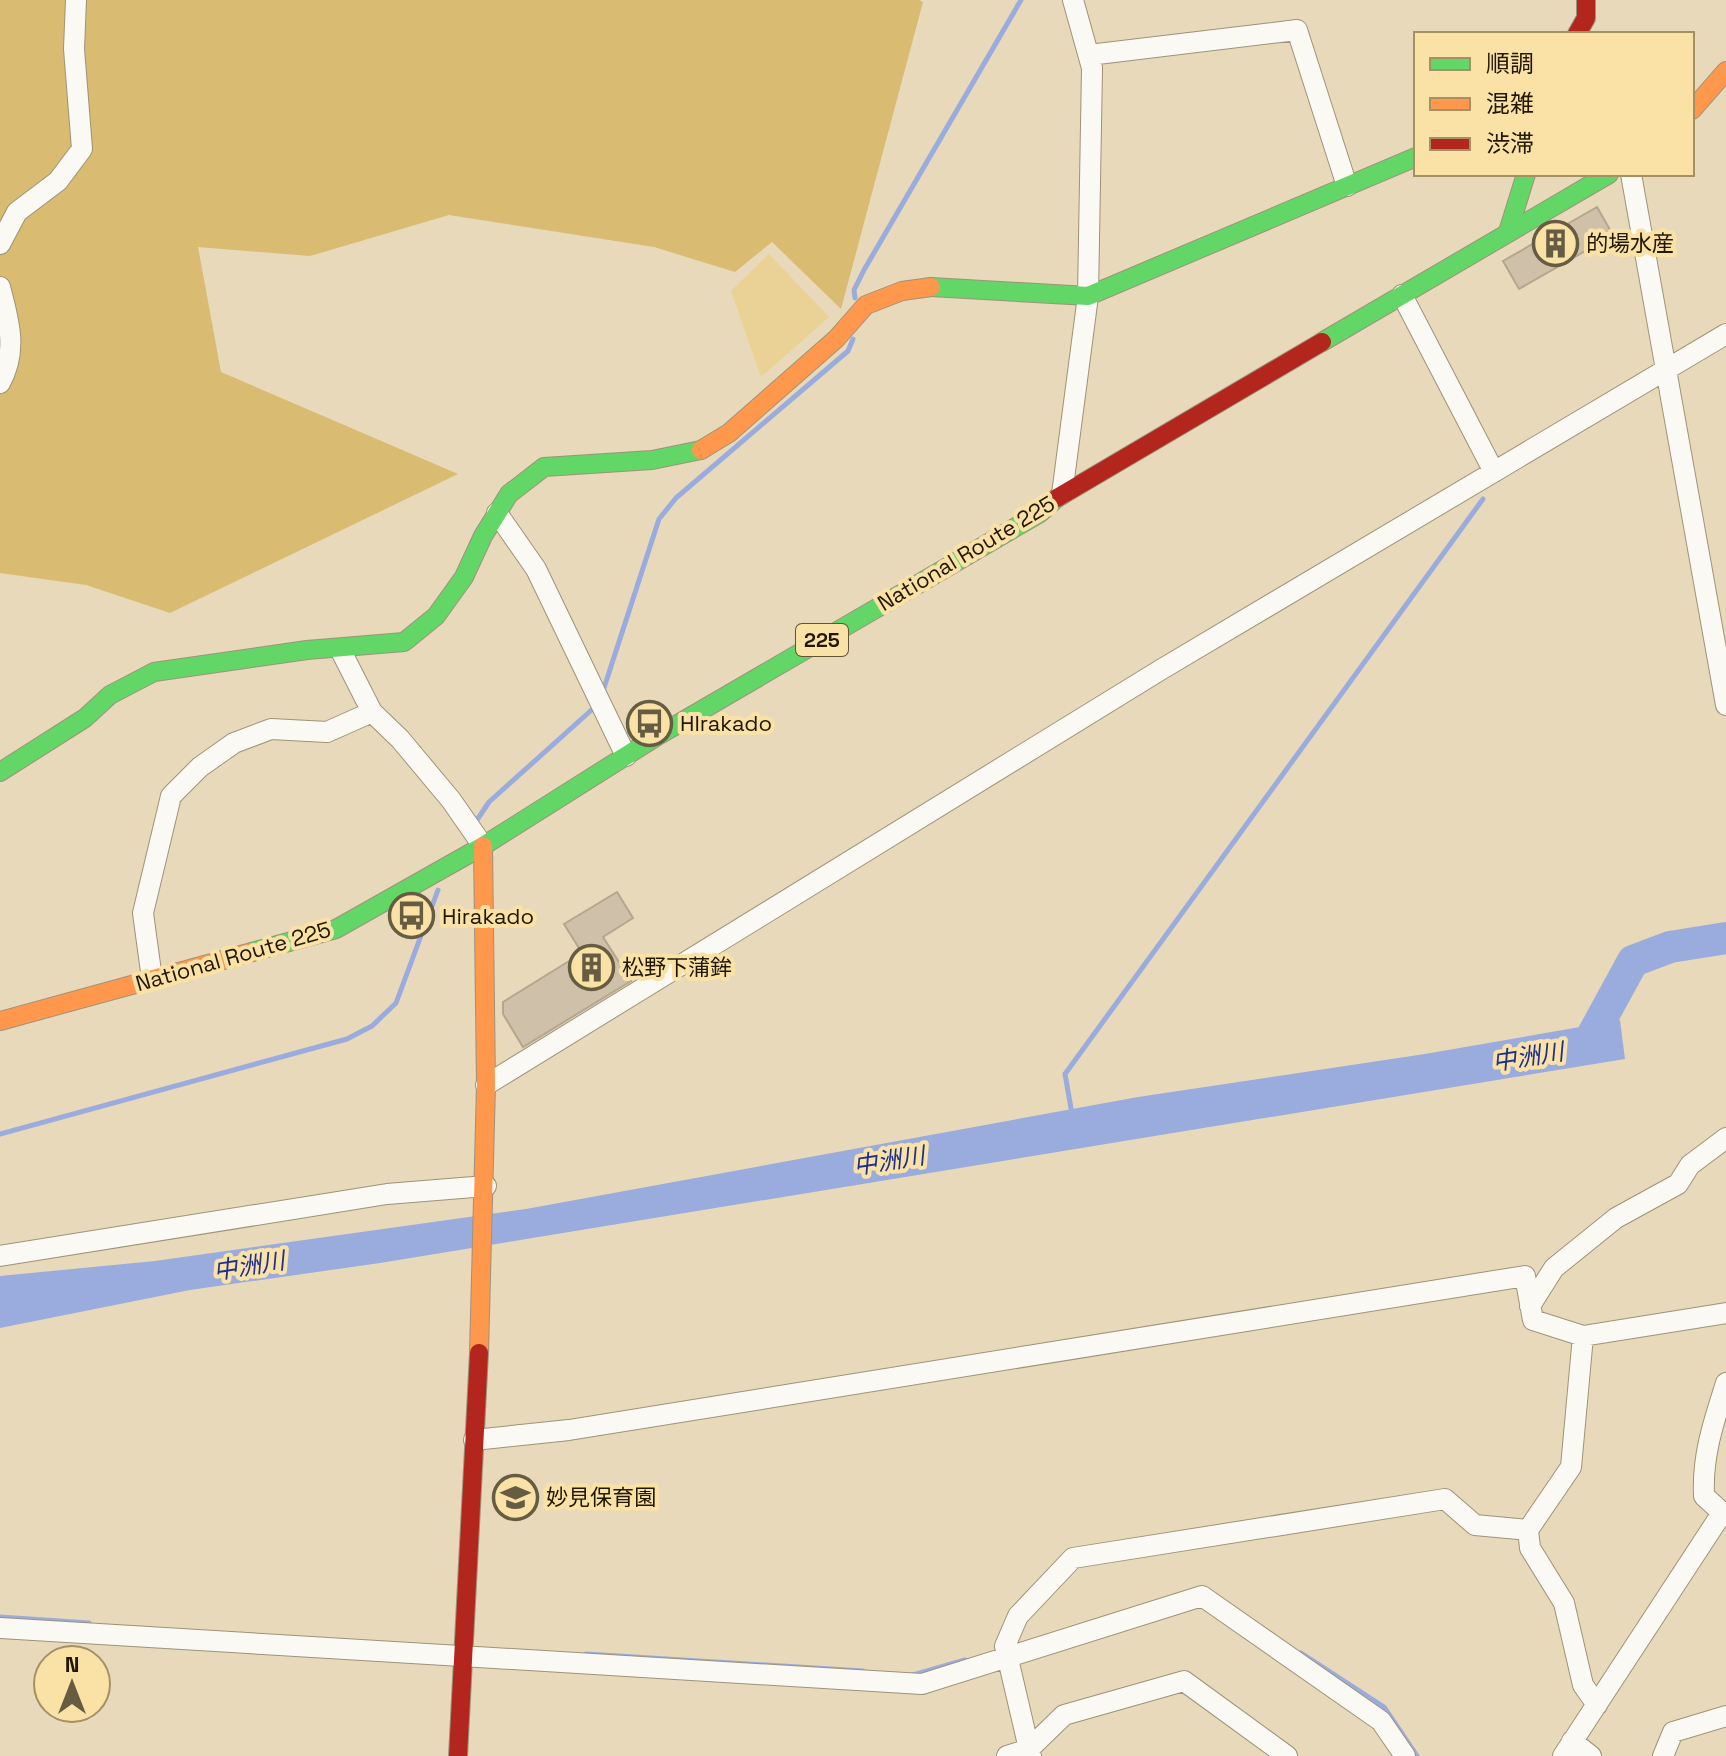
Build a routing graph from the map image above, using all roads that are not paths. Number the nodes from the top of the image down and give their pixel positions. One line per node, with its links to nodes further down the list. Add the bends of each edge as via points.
1 (76, 0): 14 (street, via 82,149 58,181 17,212)
2 (1073, 0): 5 (street)
3 (1586, 0): 4 (main road, via 1586,18)
4 (1578, 32)
5 (1089, 55): 12 (street, via 1297,30); 17 (street)
6 (1726, 71): 7 (main road)
7 (1694, 108)
8 (1414, 158): 12 (main road)
9 (1525, 176): 13 (main road)
10 (1606, 176): 13 (main road, National Route 225 / 225)
11 (1631, 176): 19 (street)
12 (1347, 186): 17 (main road)
13 (1508, 232): 16 (main road, National Route 225 / 225)
14 (0, 244)
15 (0, 287): 20 (street, via 12,357)
16 (1402, 295): 21 (street); 22 (main road, National Route 225 / 225)
17 (1088, 296): 22 (street); 23 (main road, via 941,286 902,291 866,305 836,339 729,433 693,454 544,467 509,494)
18 (1726, 334): 19 (street)
19 (1669, 369): 21 (street); 25 (street)
20 (0, 383)
21 (1494, 472): 32 (street, via 1162,669)
22 (1062, 494): 27 (main road, National Route 225 / 225, via 1040,513)
23 (497, 513): 24 (main road, via 464,577 436,616 404,642); 27 (street, via 536,569)
24 (340, 649): 26 (street); 28 (main road, via 154,672 110,695 85,718)
25 (1726, 705)
26 (372, 712): 29 (street, via 451,800); 30 (street, via 327,732 271,729 234,743 171,796 143,913)
27 (626, 756): 29 (main road, National Route 225 / 225)
28 (0, 772)
29 (483, 846): 30 (main road, National Route 225 / 225, via 336,929); 32 (main road)
30 (152, 979): 31 (main road, National Route 225 / 225)
31 (0, 1021)
32 (486, 1085): 34 (main road)
33 (1726, 1138): 36 (street, via 1690,1165 1678,1184 1616,1218 1554,1268)
34 (485, 1191): 35 (street, via 387,1194); 40 (main road)
35 (0, 1256)
36 (1530, 1306): 38 (street, via 1533,1320); 40 (street, via 1525,1276 569,1430)
37 (1726, 1313): 38 (street)
38 (1583, 1336): 42 (street, via 1571,1467)
39 (1726, 1383): 41 (street, via 1705,1449 1703,1474 1704,1496)
40 (474, 1440): 45 (main road)
41 (1724, 1514): 46 (street)
42 (1528, 1530): 44 (street, via 1475,1525 1445,1499 1073,1558 1018,1616); 46 (street, via 1530,1548 1564,1603 1583,1685)
43 (0, 1628): 45 (street)
44 (1007, 1652): 45 (street, via 922,1684); 49 (street); 53 (street, via 1202,1596 1381,1721)
45 (469, 1653): 50 (main road)
46 (1597, 1705): 48 (street)
47 (1726, 1716): 55 (street, via 1673,1732)
48 (1568, 1749): 54 (street)
49 (1030, 1752): 51 (street); 52 (street, via 1064,1715 1184,1681)
50 (458, 1756)
51 (1007, 1756)
52 (1287, 1756)
53 (1405, 1756)
54 (1591, 1756)
55 (1663, 1756)

